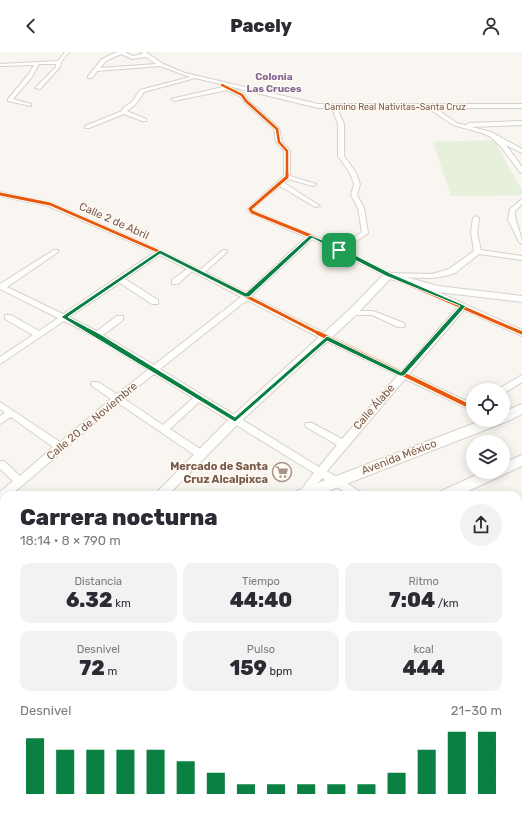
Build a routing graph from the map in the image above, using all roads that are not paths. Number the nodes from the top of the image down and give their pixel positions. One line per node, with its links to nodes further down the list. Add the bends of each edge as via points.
1 (67, 52): 4 (street)
2 (122, 52): 3 (street, via 132,58); 8 (street, via 104,60)
3 (145, 54): 6 (street)
4 (59, 62): 5 (street); 12 (street, via 58,68)
5 (37, 63): 7 (street); 17 (street, via 30,76 10,100)
6 (160, 64): 8 (street); 10 (street)
7 (0, 65)
8 (97, 70): 9 (street)
9 (90, 77)
10 (196, 77): 11 (street); 21 (street, via 142,91)
11 (222, 85): 13 (street); 14 (street, Camino Real Nativitas-Santa Cruz)
12 (38, 88)
13 (228, 88): 15 (street); 16 (street)
14 (262, 93): 15 (street); 19 (street, Camino Real Nativitas-Santa Cruz, via 318,106)
15 (242, 95): 29 (street, via 276,129 279,142 287,151)
16 (174, 99)
17 (29, 105)
18 (522, 106): 20 (street, Camino Real Nativitas-Santa Cruz)
19 (334, 107): 20 (street, Camino Real Nativitas-Santa Cruz); 38 (street, via 341,124 341,156 353,172 357,184 354,195 361,208 365,234)
20 (430, 107): 24 (street, via 444,119)
21 (124, 112): 22 (street); 25 (street)
22 (144, 120)
23 (522, 123): 24 (street)
24 (459, 126): 26 (street, via 486,132)
25 (87, 127)
26 (497, 138): 27 (street); 28 (street)
27 (522, 151)
28 (522, 171)
29 (287, 177): 30 (street); 31 (street)
30 (281, 184): 34 (street); 36 (street, via 250,209)
31 (313, 184)
32 (0, 194): 41 (street, Calle 2 de Abril, via 50,204)
33 (522, 201): 37 (street, via 512,210 511,219)
34 (317, 206)
35 (476, 218): 42 (street, via 474,233)
36 (311, 236): 38 (street); 51 (street, Calle 20 de Noviembre)
37 (522, 242)
38 (339, 250): 46 (street)
39 (56, 251): 50 (street)
40 (225, 251): 45 (street)
41 (160, 252): 44 (street, Calle 2 de Abril); 47 (street)
42 (478, 252): 43 (street); 46 (street, via 445,274)
43 (522, 258)
44 (192, 268): 45 (street, Calle 2 de Abril); 48 (street)
45 (201, 272): 51 (street, Calle 2 de Abril)
46 (388, 275): 49 (street); 55 (street)
47 (119, 279): 53 (street); 57 (street)
48 (175, 282)
49 (413, 284): 52 (street); 54 (street)
50 (1, 286): 57 (street)
51 (247, 296): 63 (street, Calle 2 de Abril); 65 (street, Calle 20 de Noviembre)
52 (522, 299)
53 (155, 302)
54 (463, 306): 60 (street); 66 (street, Calle Álabe)
55 (352, 313): 59 (street, via 373,313); 63 (street)
56 (8, 317): 61 (street)
57 (64, 317): 61 (street); 62 (street)
58 (120, 318): 62 (street)
59 (401, 325)
60 (522, 333)
61 (38, 334): 64 (street)
62 (98, 335): 65 (street)
63 (327, 338): 66 (street, Calle 2 de Abril); 77 (street)
64 (0, 361)
65 (154, 369): 70 (street); 71 (street, Calle 20 de Noviembre)
66 (402, 375): 73 (street, Calle 2 de Abril); 82 (street, Calle Álabe)
67 (522, 378): 69 (street)
68 (95, 384): 71 (street)
69 (510, 385)
70 (199, 397): 77 (street); 81 (street)
71 (118, 398): 81 (street); 83 (street, Calle 20 de Noviembre)
72 (0, 405): 75 (street)
73 (466, 405)
74 (522, 409): 76 (main road)
75 (11, 413): 78 (street); 83 (street)
76 (510, 415)
77 (235, 420): 84 (street); 88 (street)
78 (0, 421)
79 (309, 425): 82 (street)
80 (479, 427): 90 (main road, Avenida México)
81 (163, 430): 84 (street)
82 (343, 444): 88 (street, Calle Álabe)
83 (61, 448): 91 (street, Calle 20 de Noviembre)
84 (202, 455): 93 (street)
85 (522, 460): 87 (main road)
86 (1, 464): 91 (street)
87 (510, 466)
88 (319, 472): 90 (street); 94 (street, Calle Álabe)
89 (481, 479): 97 (main road)
90 (336, 481): 95 (main road, Avenida México); 96 (street)
91 (20, 482): 92 (street, Calle 20 de Noviembre)
92 (9, 491)
93 (164, 491)
94 (304, 491)
95 (310, 491)
96 (352, 491)
97 (455, 491)

